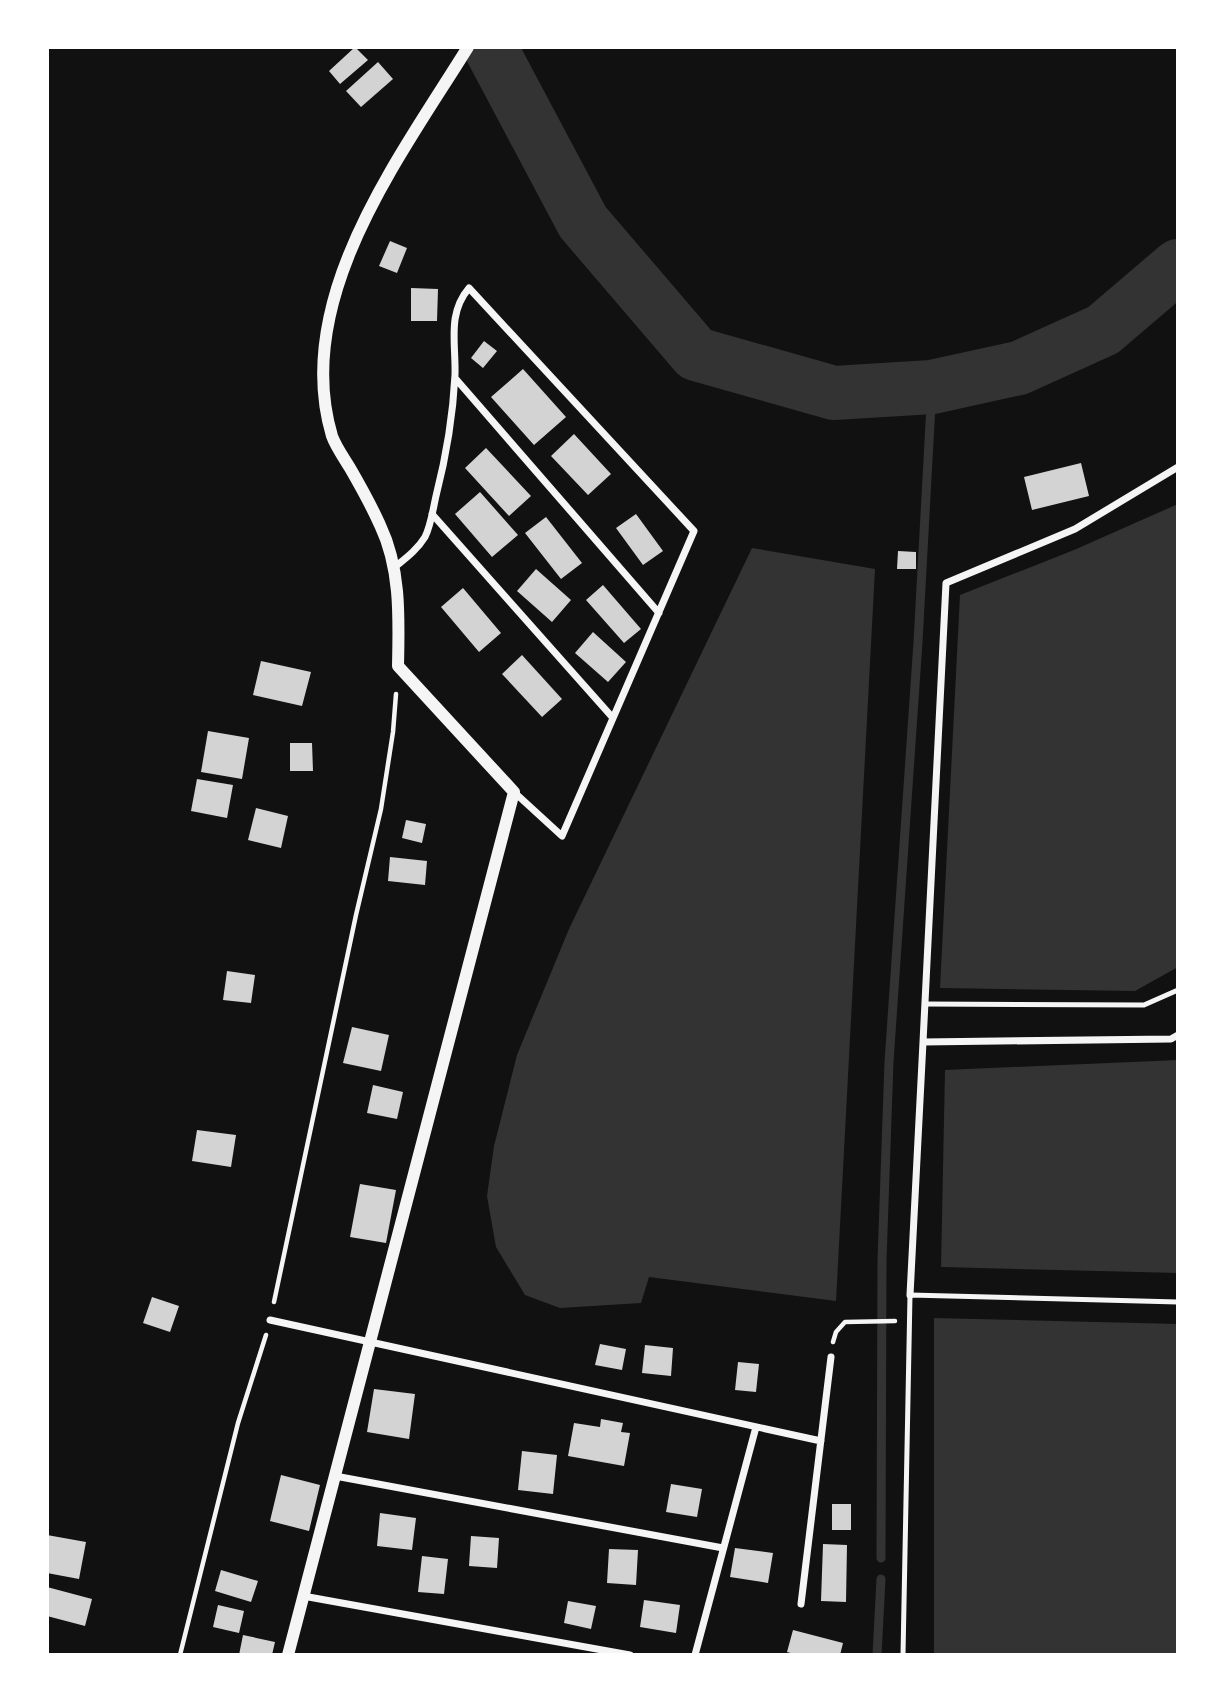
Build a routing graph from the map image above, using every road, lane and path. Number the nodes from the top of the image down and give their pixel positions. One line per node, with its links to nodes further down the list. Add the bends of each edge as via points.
1 (468, 47): 5 (street, via 378,191 357,235 337,286 325,347 322,391 333,439 382,527)
2 (455, 378): 4 (street); 6 (street); 6 (street, via 455,310 469,288 694,531)
3 (1178, 467): 11 (street, via 1075,529 946,583)
4 (432, 514): 5 (street, via 425,536); 8 (street)
5 (395, 567): 7 (street)
6 (659, 612): 8 (street)
7 (398, 666): 9 (street); 16 (path, via 381,809)
8 (613, 718): 9 (street, via 562,836)
9 (514, 792): 18 (street)
10 (1178, 990): 11 (lane, via 1144,1005)
11 (925, 1004): 13 (street)
12 (1178, 1035): 13 (street, via 1171,1039)
13 (923, 1042): 14 (street)
14 (910, 1296): 15 (lane); 30 (lane)
15 (1178, 1302)
16 (270, 1320): 18 (street); 26 (path)
17 (898, 1321): 19 (path, via 852,1320 840,1325)
18 (370, 1342): 20 (street); 22 (street)
19 (831, 1357): 21 (street)
20 (755, 1427): 21 (street); 23 (street)
21 (821, 1441): 25 (street)
22 (335, 1476): 23 (street); 24 (street)
23 (723, 1548): 29 (street)
24 (303, 1595): 27 (street); 28 (street)
25 (801, 1604)
26 (180, 1655)
27 (288, 1655)
28 (630, 1655)
29 (695, 1655)
30 (903, 1655)

